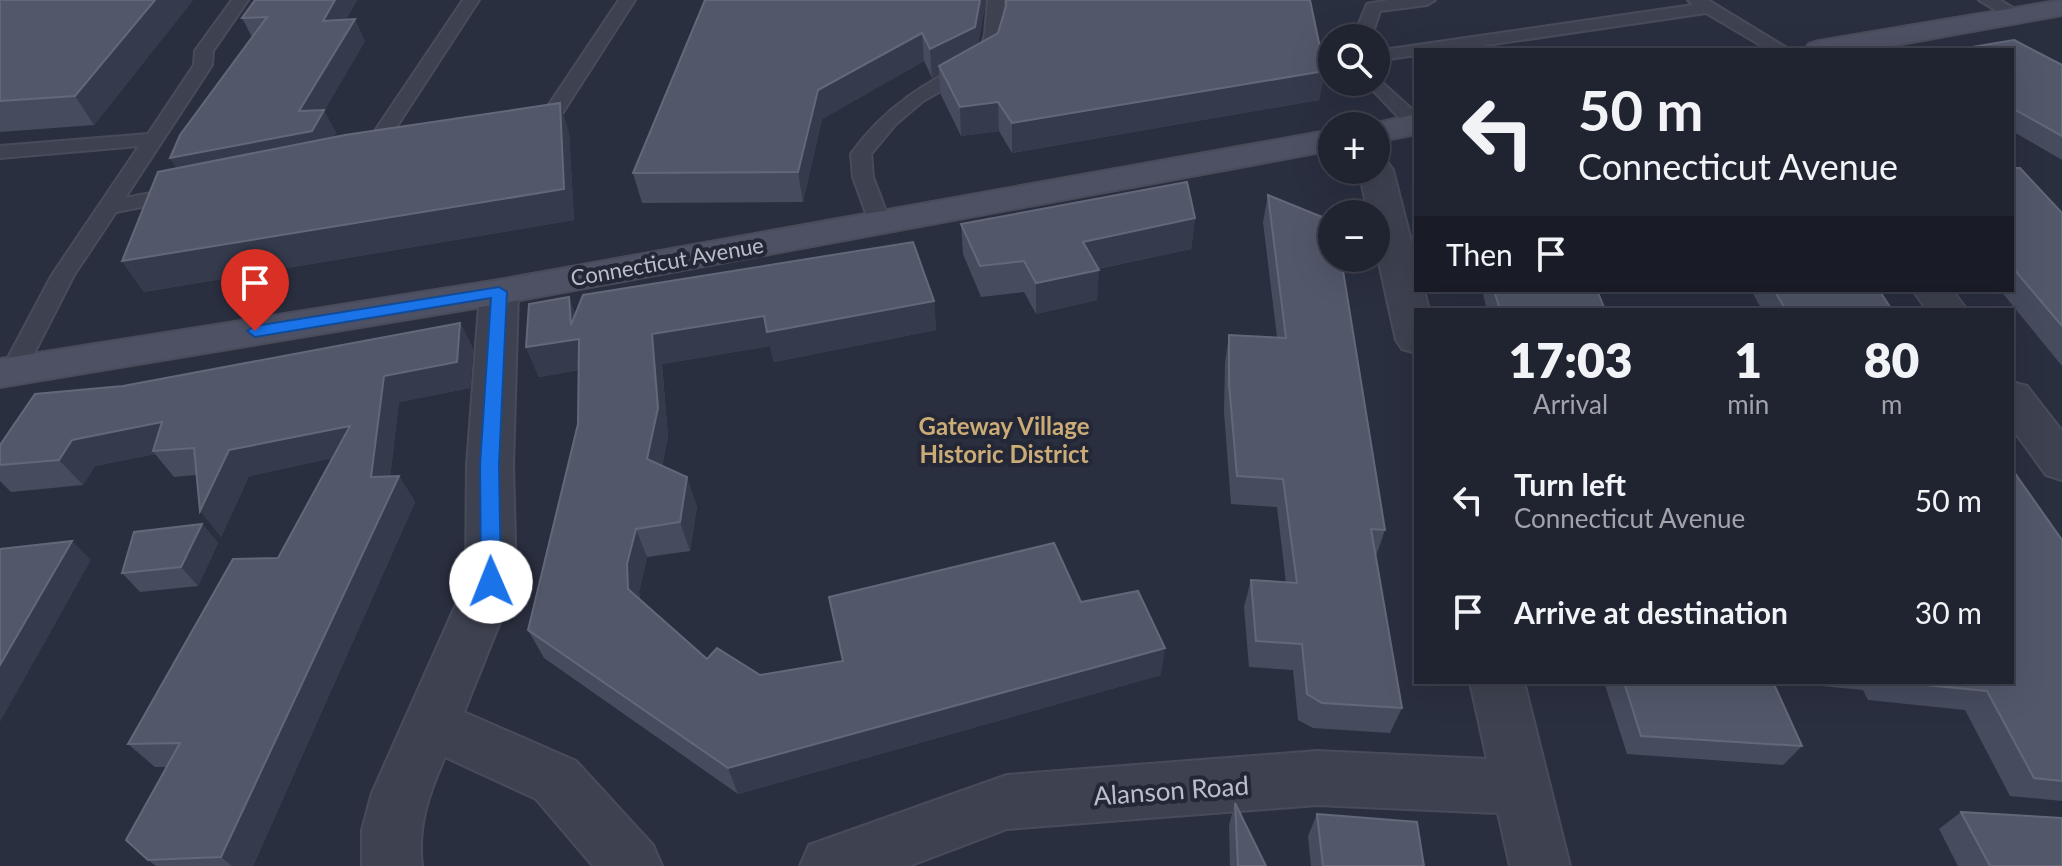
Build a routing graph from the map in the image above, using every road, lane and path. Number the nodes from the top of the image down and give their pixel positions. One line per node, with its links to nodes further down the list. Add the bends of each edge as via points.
1 (240, 0): 22 (lane)
2 (471, 0): 24 (lane, via 361,157)
3 (627, 0): 19 (lane, via 551,116)
4 (996, 0): 29 (lane, via 987,60 932,84 881,127 861,154)
5 (1427, 0): 7 (lane)
6 (1987, 0): 10 (lane)
7 (1377, 4): 11 (lane)
8 (1702, 4): 12 (lane); 13 (lane)
9 (2062, 7): 10 (main road)
10 (2016, 15): 14 (main road)
11 (1368, 24)
12 (1426, 48)
13 (1778, 48)
14 (1830, 48)
15 (1414, 50): 16 (lane)
16 (1390, 54)
17 (1389, 96): 18 (lane)
18 (1414, 122)
19 (521, 123)
20 (1414, 124): 21 (main road)
21 (1390, 129)
22 (153, 139): 25 (lane); 28 (lane)
23 (1318, 143): 29 (main road, Connecticut Avenue)
24 (399, 149)
25 (0, 152)
26 (1379, 184): 31 (street)
27 (197, 190): 28 (lane)
28 (108, 207): 32 (lane)
29 (879, 222): 30 (main road, Connecticut Avenue)
30 (499, 292): 32 (main road, Connecticut Avenue); 36 (street, via 490,465 491,582)
31 (1414, 332)
32 (4, 378)
33 (2014, 400): 34 (street)
34 (2062, 463)
35 (1497, 684): 37 (street)
36 (432, 724): 38 (street, via 398,800 389,854); 39 (street, via 556,780)
37 (1522, 787): 40 (street, Alanson Road, via 1317,778 1007,802); 41 (street)
38 (392, 866)
39 (632, 866)
40 (830, 866)
41 (1540, 866)

